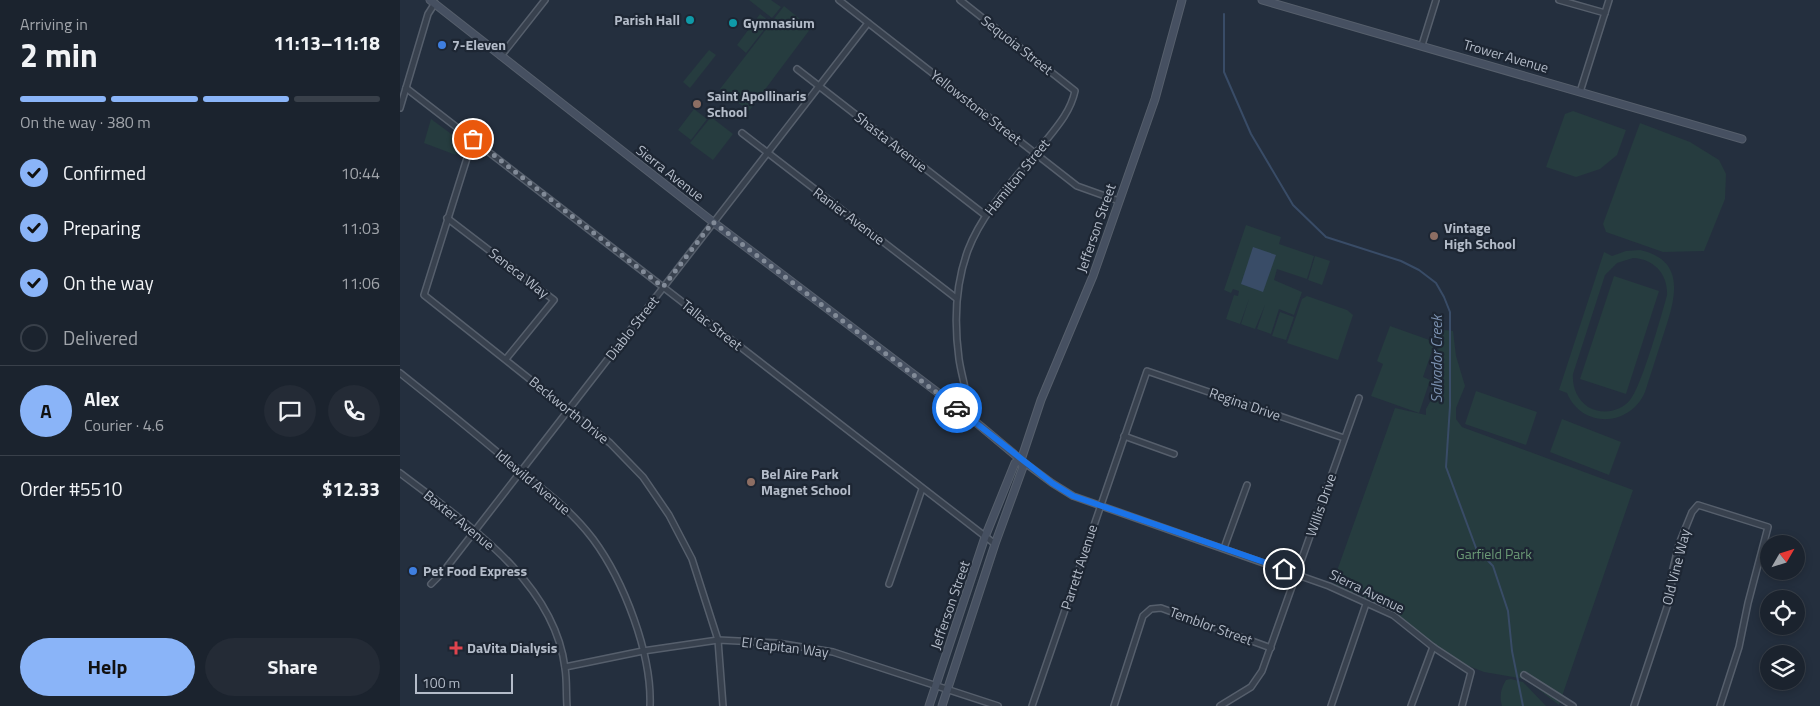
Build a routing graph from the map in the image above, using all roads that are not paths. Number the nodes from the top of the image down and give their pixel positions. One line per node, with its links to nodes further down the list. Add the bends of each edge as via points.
1 (546, 0): 13 (street)
2 (839, 0): 11 (street, Yellowstone Street)
3 (960, 0): 17 (street, Sequoia Street)
4 (1182, 0): 25 (street, Jefferson Street, via 1156,99)
5 (1262, 0): 12 (street, Trower Avenue)
6 (1436, 0): 12 (street)
7 (1560, 0): 10 (street)
8 (1609, 0): 10 (street)
9 (433, 2): 13 (street, Sierra Avenue); 16 (street)
10 (1605, 13): 18 (street)
11 (868, 23): 15 (street, Diablo Street); 24 (street, Yellowstone Street)
12 (1422, 45): 18 (street, Trower Avenue)
13 (501, 56): 28 (street, Sierra Avenue)
14 (796, 69): 15 (street, Shasta Avenue)
15 (818, 86): 23 (street, Diablo Street); 26 (street, Shasta Avenue)
16 (406, 88): 19 (street); 21 (street, Tallac Street)
17 (1075, 91): 24 (street, Hamilton Street, via 1061,122)
18 (1580, 92): 22 (street, Trower Avenue)
19 (400, 108)
20 (742, 133): 23 (street, Ranier Avenue)
21 (473, 139): 27 (street, Beckworth Drive); 29 (street, Tallac Street)
22 (1742, 139)
23 (767, 153): 28 (street, Diablo Street); 30 (street, Ranier Avenue)
24 (1036, 153): 25 (street, Yellowstone Street, via 1077,186); 26 (street, Hamilton Street)
25 (1119, 201): 40 (street, Jefferson Street, via 1087,293 1041,400)
26 (986, 215): 30 (street, Hamilton Street, via 968,251)
27 (448, 218): 31 (street, Beckworth Drive, via 424,295); 31 (street, Seneca Way, via 554,300)
28 (713, 222): 29 (street, Diablo Street); 36 (street, Sierra Avenue)
29 (663, 287): 35 (street, Diablo Street); 44 (street, Tallac Street)
30 (956, 298): 36 (street, Hamilton Street, via 960,360 968,398)
31 (506, 359): 35 (street, Beckworth Drive)
32 (1146, 371): 37 (street, Parrett Avenue); 38 (street, Regina Drive)
33 (400, 373): 41 (street, Idlewild Avenue)
34 (1359, 398): 38 (street, Willis Drive)
35 (569, 409): 41 (street, Diablo Street); 54 (street, Beckworth Drive, via 610,443 643,478 669,515 692,559)
36 (966, 414): 40 (street, Sierra Avenue)
37 (1124, 436): 39 (street); 45 (street, Parrett Avenue)
38 (1344, 438): 50 (street, Willis Drive)
39 (1174, 454)
40 (1022, 460): 45 (street, Sierra Avenue, via 1062,489); 47 (street, Jefferson Street, via 1015,463); 48 (street, Jefferson Street, via 1023,467)
41 (521, 471): 46 (street, Diablo Street); 57 (street, Idlewild Avenue, via 566,508 593,539 615,576)
42 (400, 473): 46 (street, Baxter Avenue)
43 (1248, 485): 49 (street)
44 (922, 489): 47 (street, Tallac Street); 52 (street)
45 (1099, 505): 49 (street, Sierra Avenue); 68 (street, Parrett Avenue)
46 (475, 530): 51 (street, Diablo Street); 58 (street, Baxter Avenue, via 511,564 530,588 558,640)
47 (985, 537): 48 (street, Tallac Street); 60 (street, Jefferson Street)
48 (994, 544): 61 (street, Jefferson Street)
49 (1224, 548): 50 (street, Sierra Avenue)
50 (1298, 574): 53 (street, Sierra Avenue); 56 (street, Willis Drive)
51 (431, 584)
52 (889, 584)
53 (1366, 604): 55 (street, Sierra Avenue, via 1393,615); 71 (street)
54 (718, 640): 57 (street, El Capitan Way); 60 (street, El Capitan Way, via 777,643 833,652); 64 (street, Beckworth Drive)
55 (1433, 647): 72 (street); 73 (street, Sierra Avenue, via 1471,672)
56 (1271, 648): 69 (street, Temblor Street, via 1161,608 1151,609 1143,616); 70 (street, Willis Drive, via 1251,687)
57 (643, 651): 58 (street, El Capitan Way); 63 (street, Idlewild Avenue)
58 (565, 667): 62 (street, Baxter Avenue)
59 (1524, 675): 74 (street)
60 (936, 685): 61 (street, El Capitan Way); 65 (street, Jefferson Street)
61 (948, 689): 66 (street, Jefferson Street); 67 (street, El Capitan Way)
62 (567, 706)
63 (650, 706)
64 (723, 706)
65 (929, 706)
66 (942, 706)
67 (998, 706)
68 (1032, 706)
69 (1114, 706)
70 (1220, 706)
71 (1331, 706)
72 (1411, 706)
73 (1462, 706)
74 (1573, 706)
75 (1634, 706): 76 (street, Old Vine Way, via 1671,595 1679,544 1692,512 1698,506 1768,527 1740,647)
76 (1720, 706)

